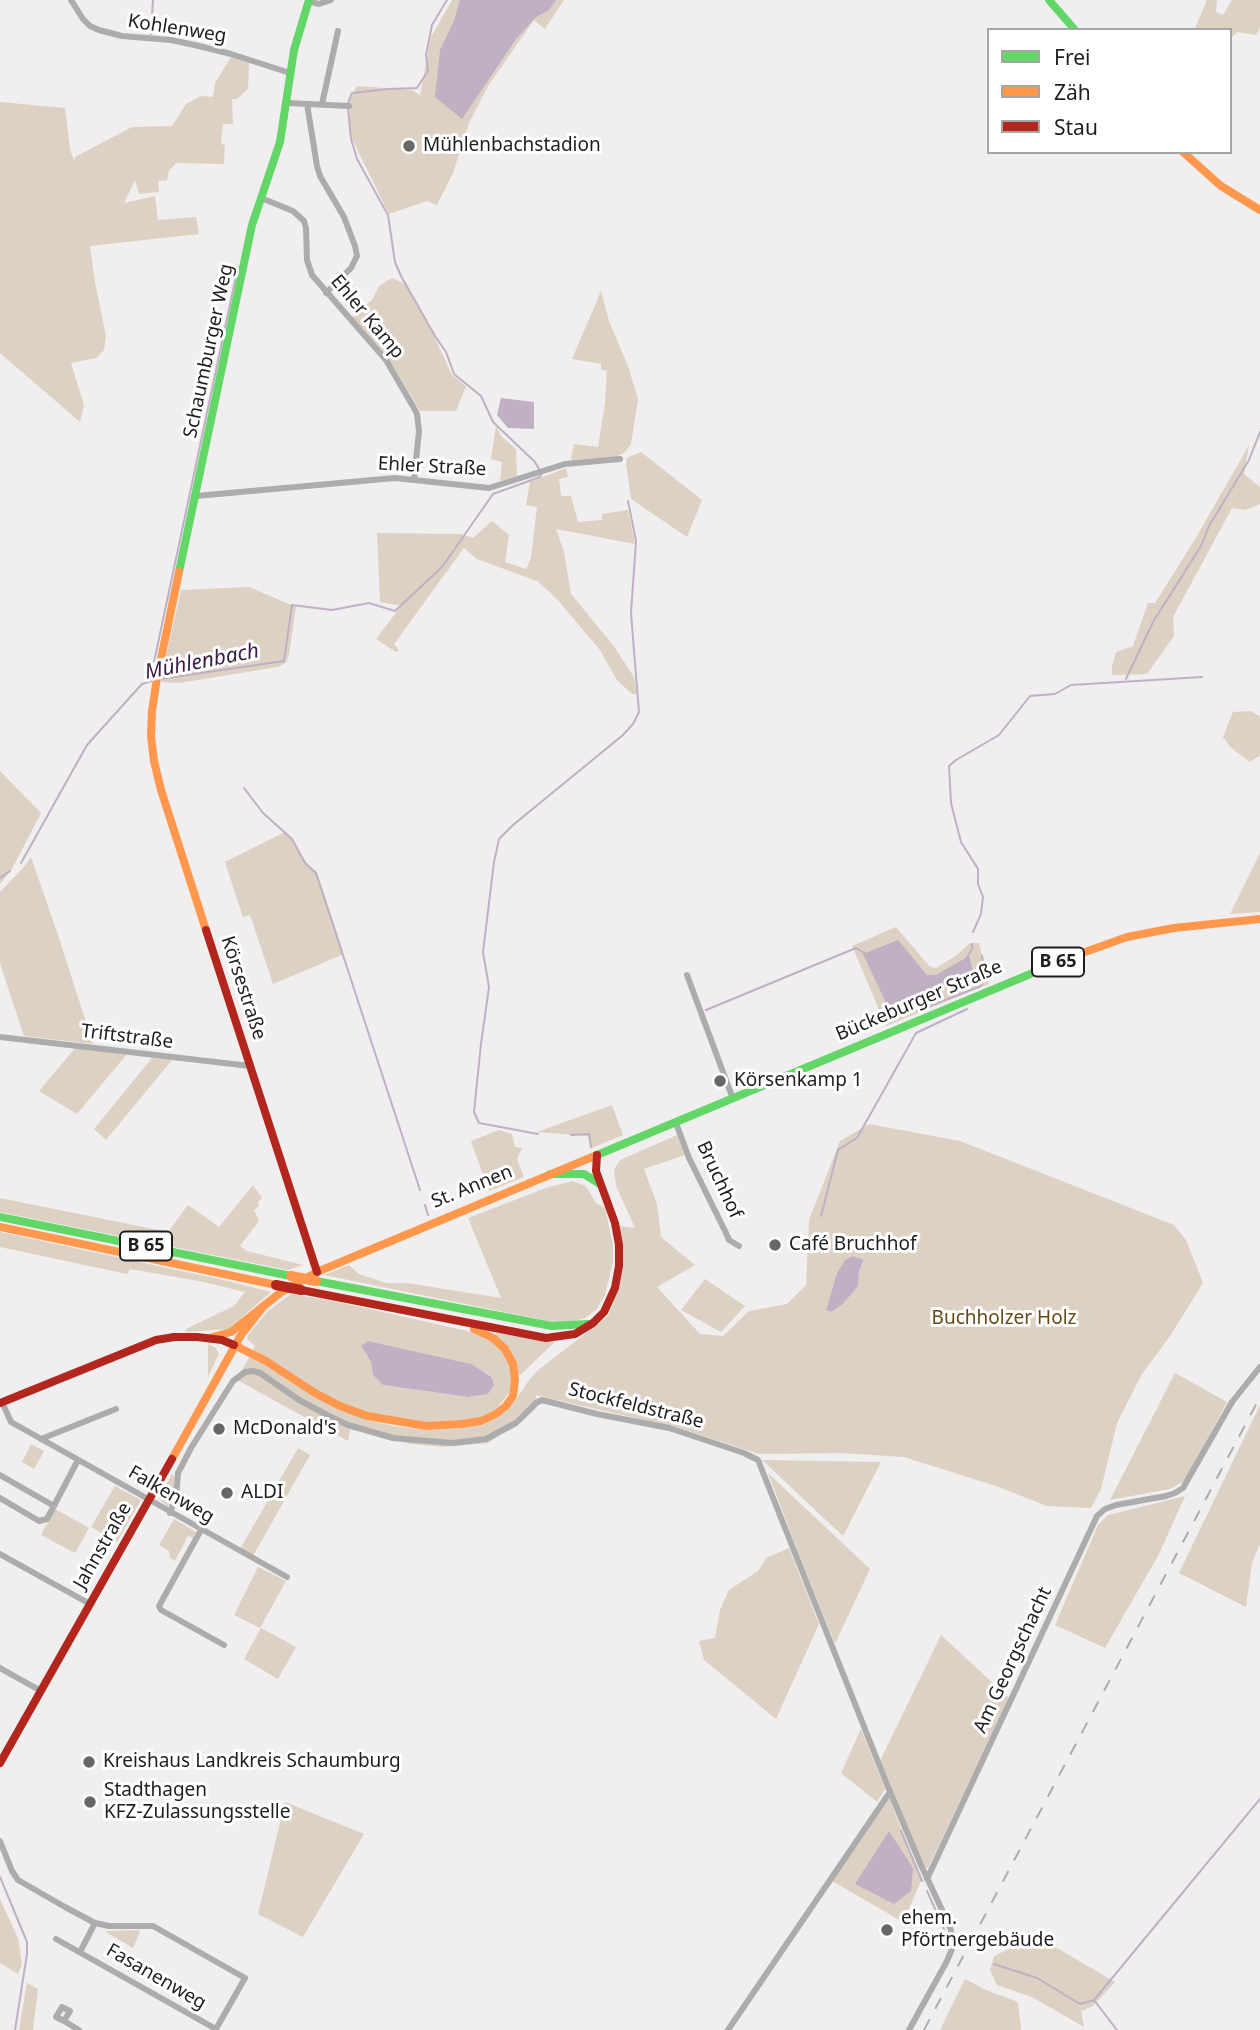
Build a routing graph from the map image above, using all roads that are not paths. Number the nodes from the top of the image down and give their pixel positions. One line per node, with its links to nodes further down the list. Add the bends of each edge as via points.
1 (71, 0): 7 (street, Kohlenweg, via 83,19 99,30 199,46)
2 (331, 0): 4 (street)
3 (1049, 0): 5 (main road)
4 (309, 1): 7 (main road, Schaumburger Weg)
5 (1073, 28)
6 (338, 31): 10 (street)
7 (290, 73): 8 (main road, Schaumburger Weg)
8 (287, 103): 9 (street); 13 (main road, Schaumburger Weg)
9 (307, 104): 10 (street); 15 (street, via 320,176 344,217 357,256)
10 (322, 104): 11 (street)
11 (349, 106)
12 (1185, 154): 14 (main road, via 1221,186)
13 (261, 198): 15 (street, Ehler Kamp, via 293,211 304,221 309,268); 18 (main road, Schaumburger Weg)
14 (1260, 210)
15 (326, 293): 17 (street, Ehler Kamp, via 386,360 417,414)
16 (620, 459): 17 (street, Ehler Straße, via 565,464 489,488)
17 (414, 480): 18 (street, Ehler Straße, via 384,478)
18 (196, 496): 19 (main road, Schaumburger Weg)
19 (152, 711): 23 (main road, Körsestraße, via 154,761 161,790)
20 (1260, 919): 24 (main road, Bückeburger Straße / B 65, via 1127,937)
21 (687, 975): 24 (street)
22 (0, 1037): 23 (street, Triftstraße)
23 (250, 1066): 33 (main road, Körsestraße)
24 (733, 1098): 25 (main road, Bückeburger Straße / B 65)
25 (702, 1112): 26 (main road, St. Annen / B 65)
26 (676, 1123): 27 (main road, St. Annen / B 65); 32 (street, Bruchhof, via 689,1158)
27 (597, 1154): 28 (main road, St. Annen); 29 (main road)
28 (550, 1174): 29 (main road, via 584,1174); 33 (main road, St. Annen)
29 (600, 1184): 36 (main road, via 615,1223 620,1255 610,1300)
30 (0, 1217): 33 (main road, B 65, bridge, via 291,1276)
31 (0, 1227): 35 (main road, B 65, bridge)
32 (736, 1245)
33 (316, 1276): 34 (main road, St. Annen, via 280,1293); 36 (main road, B 65, via 552,1326)
34 (263, 1307): 37 (main road, St. Annen, via 231,1332); 38 (main road, St. Annen)
35 (438, 1318): 36 (main road, B 65, via 547,1338 575,1334); 38 (main road, via 477,1330 505,1349 513,1364 513,1396 496,1414 481,1421 426,1426 368,1416 315,1393)
36 (593, 1323)
37 (209, 1338): 38 (main road, St. Annen); 40 (main road, St. Annen, via 174,1337 145,1343)
38 (234, 1345): 46 (main road, Jahnstraße)
39 (1260, 1367): 59 (street, Am Georgschacht, via 1232,1402 1183,1488 1166,1496 1116,1505 1097,1516)
40 (1, 1403): 42 (street, Falkenweg, via 11,1422)
41 (116, 1409): 42 (street)
42 (41, 1439): 43 (street, Falkenweg)
43 (78, 1460): 46 (street, Falkenweg); 47 (street)
44 (0, 1475): 47 (street)
45 (0, 1498): 47 (street, via 39,1521 47,1519)
46 (149, 1500): 48 (street, Falkenweg); 52 (main road, Jahnstraße)
47 (54, 1506)
48 (170, 1513): 49 (street, Falkenweg); 57 (street, Stockfeldstraße, via 178,1473 191,1448 233,1381 253,1371 329,1416 393,1438 443,1443 486,1439 516,1423 542,1400 669,1428 744,1453 761,1465)
49 (201, 1530): 51 (street, Falkenweg); 53 (street, via 159,1606)
50 (0, 1554): 52 (street)
51 (287, 1577)
52 (90, 1604): 55 (main road, Jahnstraße)
53 (224, 1645)
54 (0, 1668): 55 (street)
55 (41, 1691): 56 (main road, Jahnstraße)
56 (0, 1763)
57 (890, 1792): 59 (street, Stockfeldstraße); 66 (street)
58 (0, 1841): 60 (street, Fasanenweg, via 18,1880)
59 (927, 1879): 67 (street, via 950,1927 952,1949)
60 (94, 1923): 62 (street, Fasanenweg); 65 (street, Fasanenweg, via 153,1926 245,1978)
61 (57, 1939): 62 (street, Fasanenweg)
62 (79, 1952): 65 (street, Fasanenweg)
63 (64, 2021): 64 (street)
64 (79, 2030)
65 (216, 2030)
66 (727, 2030)
67 (909, 2030)

